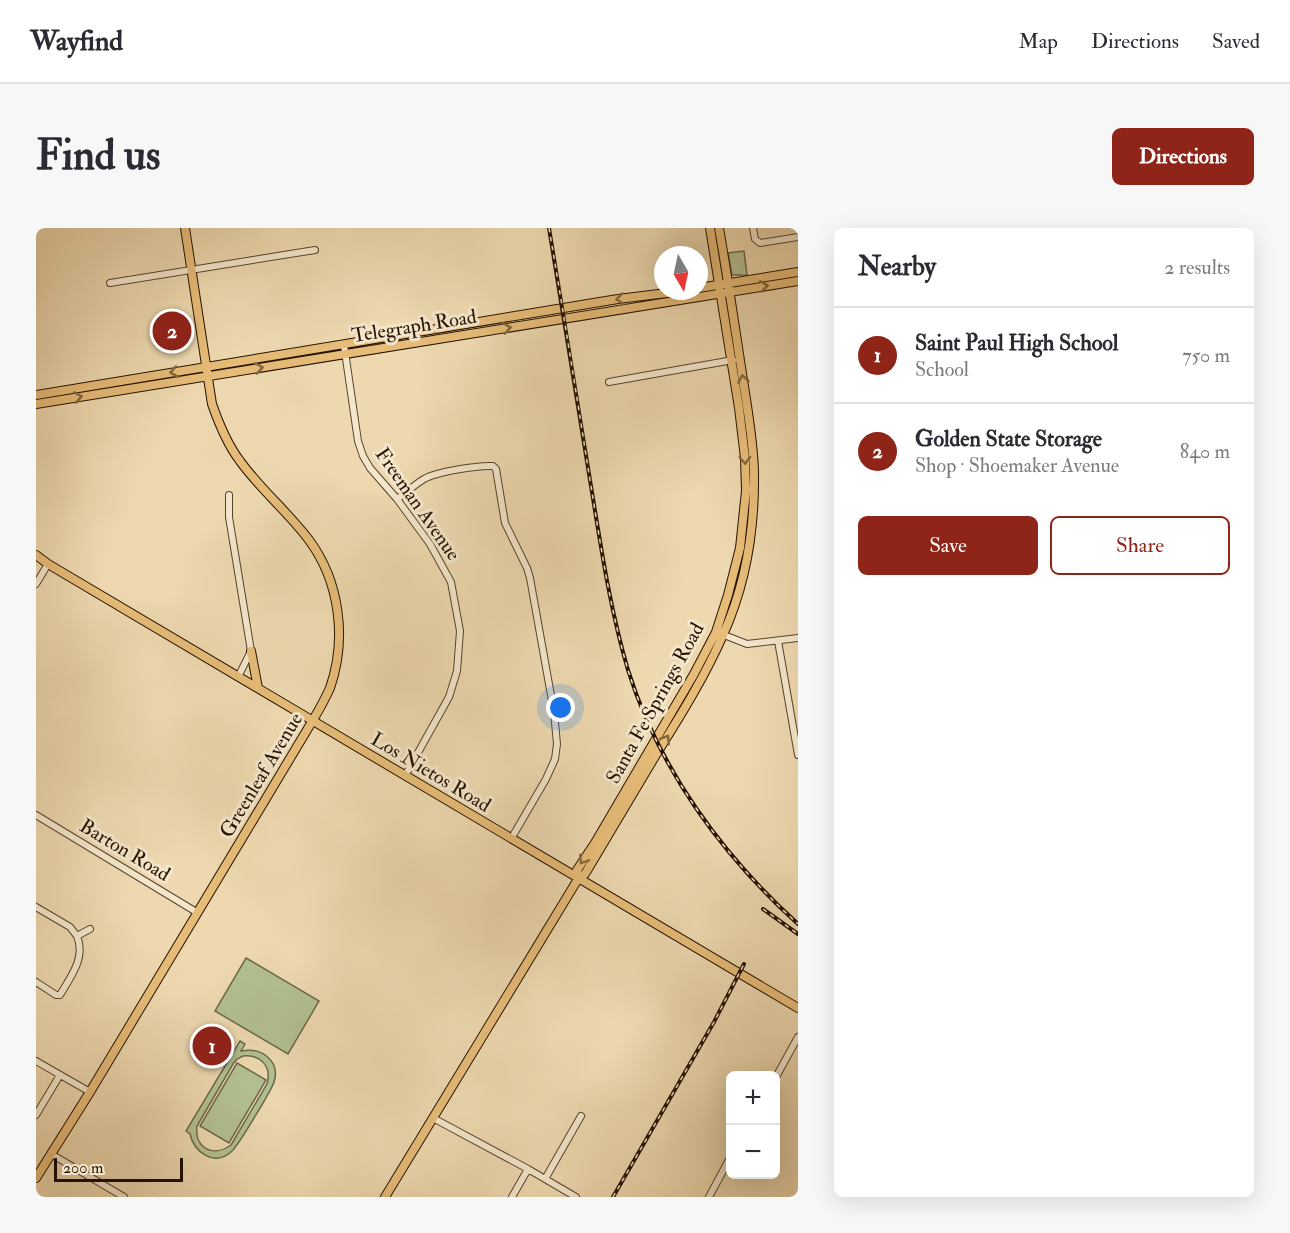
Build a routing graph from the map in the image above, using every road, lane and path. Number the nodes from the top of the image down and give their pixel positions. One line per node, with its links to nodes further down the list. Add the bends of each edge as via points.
1 (185, 228): 7 (main road, Greenleaf Avenue)
2 (710, 228): 13 (main road, Santa Fe Springs Road)
3 (719, 228): 12 (main road, Santa Fe Springs Road)
4 (753, 228): 5 (street, via 760,243)
5 (798, 237)
6 (315, 250): 7 (street)
7 (191, 270): 10 (street); 18 (main road, Greenleaf Avenue)
8 (798, 272): 12 (main road, Telegraph Road)
9 (798, 281): 12 (main road, Telegraph Road, one-way to 9)
10 (110, 283)
11 (708, 288): 13 (main road, Telegraph Road)
12 (729, 288): 13 (main road, Telegraph Road); 16 (main road, Santa Fe Springs Road)
13 (719, 289): 15 (main road, Telegraph Road, one-way to 13); 17 (main road, Santa Fe Springs Road)
14 (654, 294): 15 (main road, Telegraph Road, one-way to 15)
15 (345, 350): 18 (main road, Telegraph Road); 19 (main road, Telegraph Road, one-way to 15); 26 (street, Freeman Avenue, via 363,456)
16 (740, 359): 17 (street); 30 (main road, Santa Fe Springs Road, one-way to 16, via 740,587 753,504 753,450)
17 (731, 361): 21 (street); 30 (main road, Santa Fe Springs Road, one-way to 30, via 742,427 746,491 743,529)
18 (206, 367): 19 (main road, Greenleaf Avenue); 20 (main road, Telegraph Road, one-way to 20)
19 (208, 376): 22 (main road, Telegraph Road); 36 (main road, Greenleaf Avenue, via 212,404 231,448 244,468 309,539 334,590 339,632 337,659 330,687)
20 (119, 381): 22 (main road); 23 (main road, Telegraph Road)
21 (609, 382)
22 (120, 390): 24 (main road, Telegraph Road, one-way to 22)
23 (36, 395)
24 (36, 404)
25 (229, 495): 33 (street, via 229,517)
26 (397, 499): 38 (street, Freeman Avenue, via 430,544 451,582 460,631 457,671 449,697); 40 (street, via 438,473 485,465 496,469 505,523 530,578 557,744 546,779)
27 (36, 555): 28 (main road, Los Nietos Road)
28 (48, 564): 29 (street); 34 (main road, Los Nietos Road)
29 (36, 584)
30 (720, 633): 32 (street, via 747,644); 41 (main road, Santa Fe Springs Road, via 585,874)
31 (798, 638): 32 (street)
32 (778, 641): 37 (street)
33 (251, 651): 34 (street); 35 (main road)
34 (238, 677): 35 (main road, Los Nietos Road)
35 (258, 688): 36 (main road, Los Nietos Road)
36 (313, 720): 38 (main road, Los Nietos Road); 43 (main road, Greenleaf Avenue)
37 (798, 755)
38 (405, 776): 40 (main road, Los Nietos Road)
39 (36, 815): 43 (street, Barton Road)
40 (511, 839): 41 (main road, Los Nietos Road)
41 (578, 879): 47 (main road, Los Nietos Road); 55 (main road, Santa Fe Springs Road)
42 (36, 907): 45 (street, via 70,927)
43 (198, 912): 52 (main road, Greenleaf Avenue)
44 (90, 929): 45 (street)
45 (77, 936): 46 (street, via 79,962 60,995)
46 (36, 982)
47 (798, 1008)
48 (798, 1037): 50 (street)
49 (36, 1061): 51 (street)
50 (779, 1071)
51 (60, 1075): 52 (street); 53 (street)
52 (90, 1092): 56 (main road, Greenleaf Avenue)
53 (36, 1115)
54 (581, 1116): 60 (street)
55 (433, 1118): 58 (street); 62 (main road, Santa Fe Springs Road)
56 (51, 1154): 59 (main road, Greenleaf Avenue); 61 (street)
57 (726, 1165): 65 (street)
58 (528, 1169): 60 (street); 63 (street)
59 (36, 1178)
60 (545, 1179): 64 (street)
61 (124, 1197)
62 (385, 1197)
63 (512, 1197)
64 (576, 1197)
65 (709, 1197)

